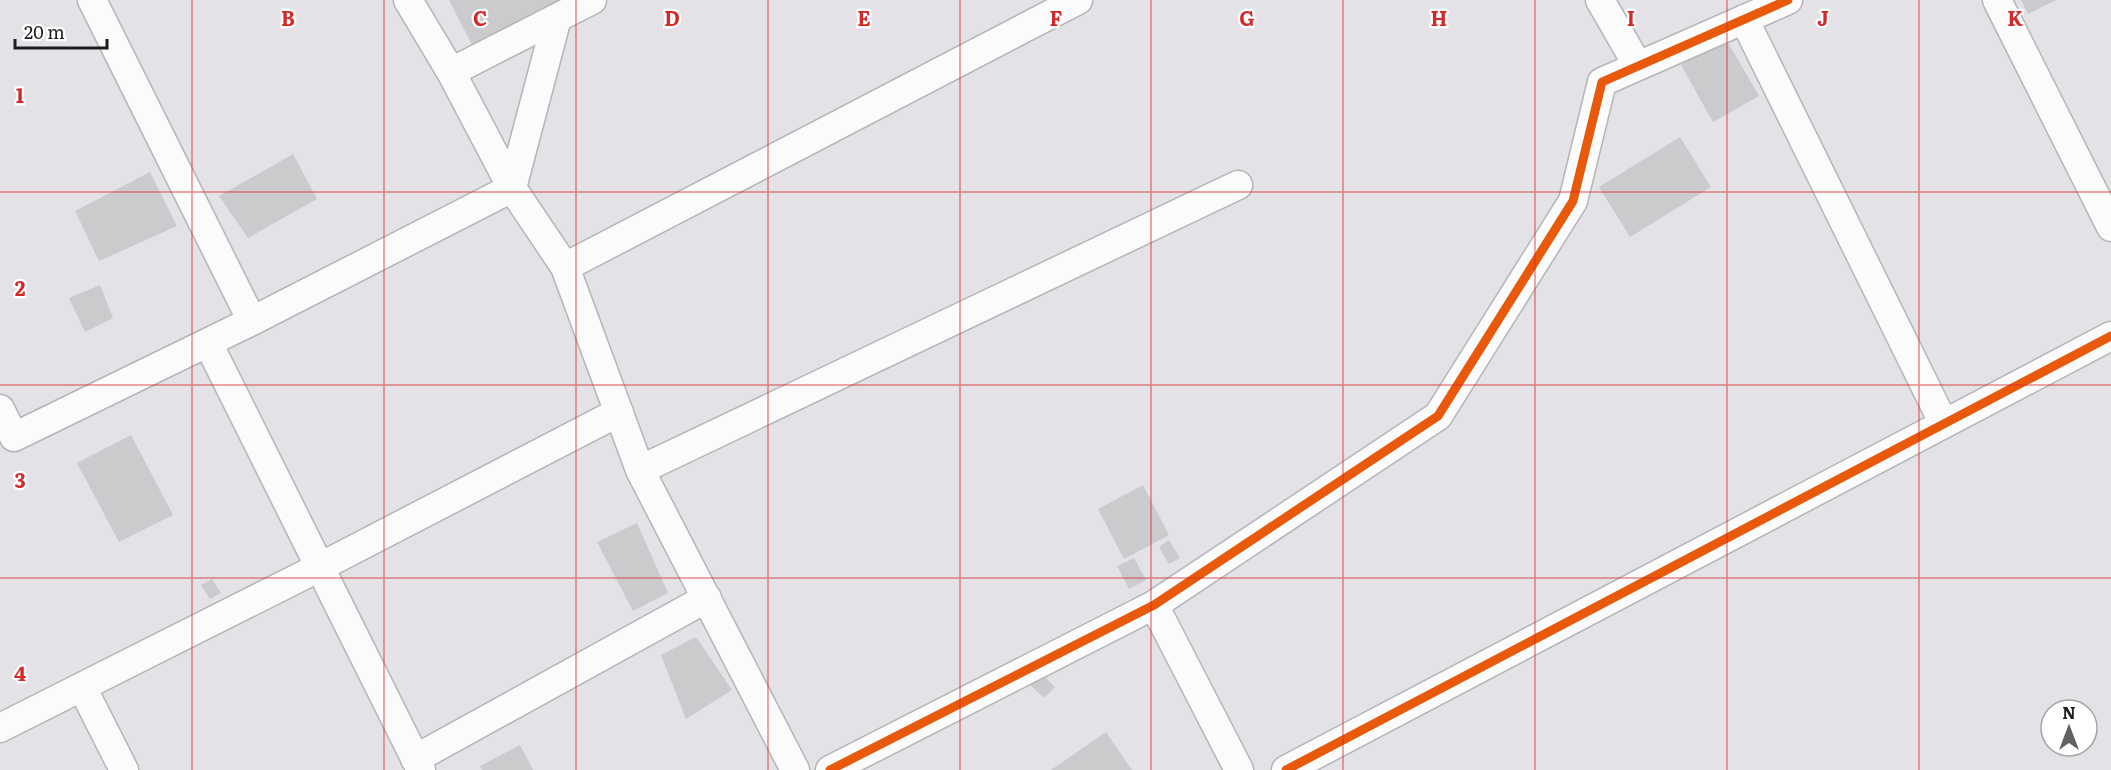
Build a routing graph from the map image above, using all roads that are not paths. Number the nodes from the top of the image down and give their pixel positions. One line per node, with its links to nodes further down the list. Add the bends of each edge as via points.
1 (92, 0): 16 (street)
2 (408, 0): 11 (street)
3 (592, 0): 8 (street)
4 (1078, 0): 15 (street)
5 (1600, 0): 10 (street)
6 (1788, 0): 9 (street)
7 (1997, 0): 14 (street)
8 (557, 18): 11 (street); 13 (street)
9 (1744, 19): 10 (street); 21 (street)
10 (1638, 66): 25 (street, via 1602,82 1572,201 1438,416)
11 (451, 72): 13 (street)
12 (1238, 185): 22 (street)
13 (512, 188): 15 (street); 16 (street)
14 (2111, 227)
15 (565, 267): 20 (street)
16 (252, 321): 18 (street)
17 (2111, 336): 21 (street)
18 (208, 343): 19 (street, via 14,437); 23 (street)
19 (0, 409)
20 (619, 412): 22 (street); 23 (street)
21 (1944, 424): 33 (street)
22 (640, 470): 24 (street)
23 (320, 567): 26 (street); 28 (street)
24 (707, 598): 28 (street); 30 (street)
25 (1154, 605): 31 (street); 32 (street)
26 (82, 687): 27 (street); 29 (street)
27 (0, 728)
28 (418, 764)
29 (124, 770)
30 (795, 770)
31 (830, 770)
32 (1239, 770)
33 (1286, 770)

